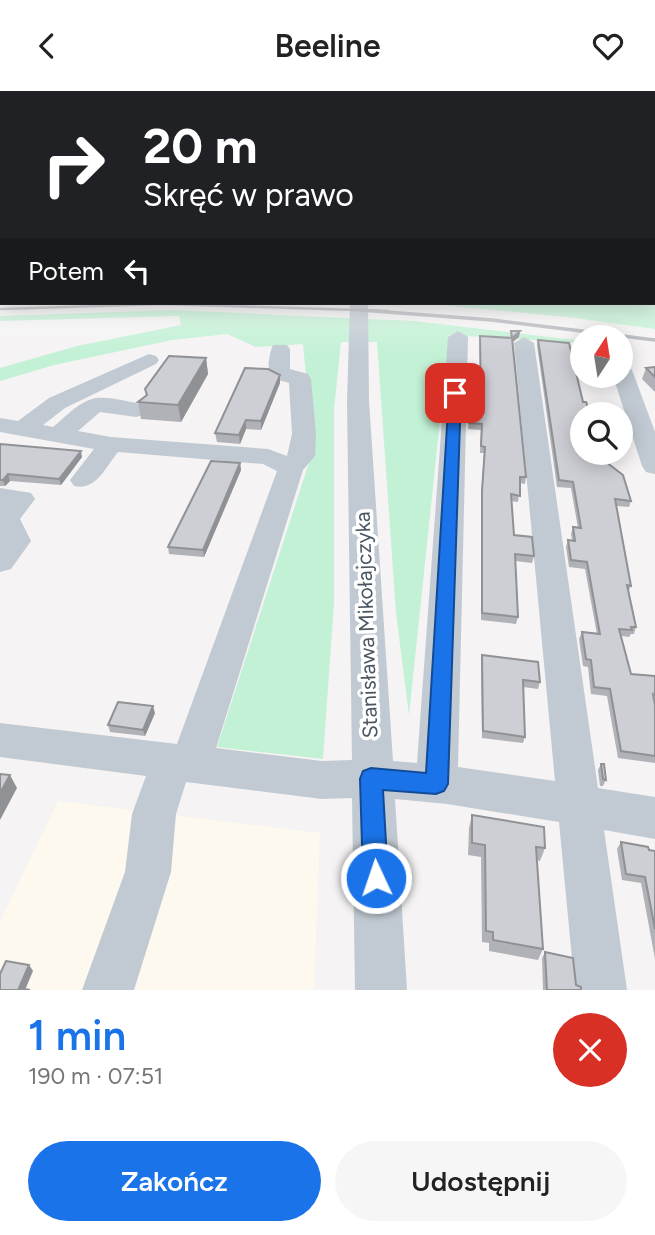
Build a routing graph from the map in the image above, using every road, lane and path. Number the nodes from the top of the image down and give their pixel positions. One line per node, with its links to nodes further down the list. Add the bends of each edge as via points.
1 (359, 305): 18 (street, Stanisława Mikołajczyka, via 358,414)
2 (458, 337): 19 (street)
3 (524, 344): 20 (street)
4 (280, 349): 12 (street, via 280,373 300,379 302,397 302,456)
5 (149, 360): 8 (street)
6 (634, 389): 11 (street)
7 (136, 410): 9 (street, via 95,405)
8 (11, 427): 9 (street)
9 (58, 435): 10 (street)
10 (111, 444): 12 (street, via 268,457); 13 (street)
11 (654, 458)
12 (291, 468): 17 (street)
13 (83, 480)
14 (0, 496): 15 (street, via 21,499 5,519 16,541)
15 (0, 562)
16 (0, 740): 17 (street)
17 (181, 764): 18 (street, via 322,781); 22 (street, via 154,814 148,872)
18 (371, 779): 19 (street); 23 (street, Stanisława Mikołajczyka)
19 (436, 784): 20 (street)
20 (579, 806): 21 (street); 24 (street)
21 (655, 818)
22 (108, 990)
23 (381, 990)
24 (601, 990)

